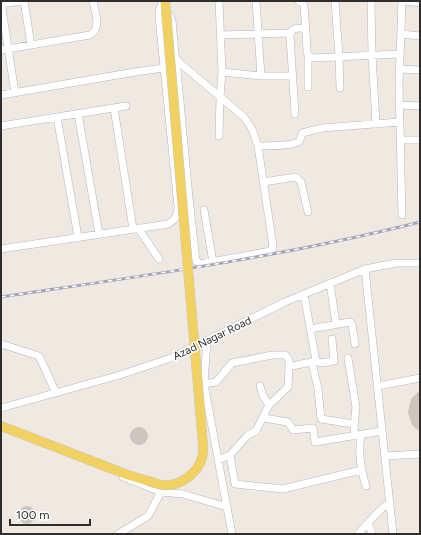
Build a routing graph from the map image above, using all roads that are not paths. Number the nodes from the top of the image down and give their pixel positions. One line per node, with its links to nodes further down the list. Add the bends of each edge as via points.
1 (22, 1): 11 (street); 20 (street)
2 (93, 1): 20 (street, via 97,26 90,36)
3 (164, 1): 13 (main road); 27 (street, via 159,17)
4 (219, 1): 16 (street)
5 (256, 1): 17 (street)
6 (299, 1): 14 (street, via 304,6)
7 (335, 1): 25 (street)
8 (371, 1): 24 (street)
9 (402, 1): 18 (street)
10 (406, 1): 12 (street)
11 (1, 3): 21 (street)
12 (420, 3)
13 (166, 11): 26 (street, via 172,20); 91 (main road, bridge, via 202,457 188,477 176,484 163,485)
14 (306, 32): 15 (street, via 303,28 294,29); 23 (street)
15 (290, 33): 17 (street); 32 (street)
16 (221, 34): 17 (street); 30 (street)
17 (258, 34): 31 (street)
18 (401, 34): 19 (street); 22 (street)
19 (420, 36)
20 (31, 45): 21 (street)
21 (4, 49): 35 (street)
22 (400, 54): 24 (street); 28 (street)
23 (308, 55): 25 (street, via 312,58); 33 (street)
24 (372, 55): 25 (street); 46 (street)
25 (339, 56): 34 (street)
26 (176, 59): 37 (street); 61 (street, via 195,259 201,264)
27 (164, 68): 35 (street); 56 (street, via 178,213 168,224)
28 (400, 69): 29 (street); 38 (street)
29 (420, 70)
30 (222, 72): 31 (street); 37 (street)
31 (260, 76): 32 (street)
32 (292, 76): 43 (street)
33 (308, 87)
34 (340, 88)
35 (15, 93): 36 (street)
36 (1, 95)
37 (220, 97): 48 (street); 51 (street, via 248,122)
38 (400, 105): 40 (street); 45 (street)
39 (126, 106): 41 (street)
40 (420, 106)
41 (114, 108): 42 (street); 56 (street)
42 (78, 114): 44 (street); 57 (street)
43 (295, 114)
44 (57, 117): 47 (street); 58 (street)
45 (400, 122): 46 (street); 49 (street)
46 (376, 124): 51 (street, via 322,128 302,133 301,139 292,144)
47 (1, 126)
48 (219, 136)
49 (400, 140): 50 (street); 55 (street)
50 (420, 140)
51 (258, 146): 52 (street)
52 (263, 182): 54 (street, via 296,177 300,182); 61 (street, via 273,250)
53 (204, 210): 61 (street)
54 (308, 212)
55 (402, 214)
56 (136, 229): 57 (street); 60 (street)
57 (99, 234): 58 (street)
58 (78, 237): 59 (street)
59 (1, 249)
60 (159, 259)
61 (213, 262)
62 (420, 263): 63 (street, Azad Nagar Road, via 396,263)
63 (366, 269): 64 (street, Azad Nagar Road); 78 (street)
64 (330, 283): 65 (street, Azad Nagar Road); 66 (street)
65 (304, 294): 67 (street); 69 (street, Azad Nagar Road)
66 (336, 324): 67 (street); 71 (street, via 351,322)
67 (310, 329): 73 (street)
68 (332, 339): 73 (street, via 335,360)
69 (207, 340): 76 (street); 79 (street, Azad Nagar Road, via 171,358)
70 (1, 344): 79 (street, via 39,356)
71 (355, 344)
72 (348, 358): 83 (street, via 356,407)
73 (314, 362): 74 (street); 83 (street, via 321,419)
74 (289, 367): 76 (street, via 289,360 285,355 240,361 232,363 216,382); 80 (street, via 288,387)
75 (420, 378): 78 (street)
76 (204, 384): 90 (street)
77 (260, 386): 80 (street, via 262,396)
78 (378, 386): 85 (street)
79 (56, 393): 81 (street, Azad Nagar Road)
80 (269, 405): 82 (street)
81 (1, 408)
82 (263, 418): 86 (street, via 288,422 293,430 313,428 315,442); 88 (street, via 256,431 248,435)
83 (354, 424): 86 (street)
84 (1, 426): 91 (main road)
85 (382, 431): 86 (street); 89 (street)
86 (358, 435): 92 (street)
87 (420, 454): 89 (street)
88 (230, 455): 90 (street); 92 (street, via 235,484 283,489)
89 (385, 456): 95 (street)
90 (218, 460): 96 (street)
91 (107, 467): 94 (street, via 110,472)
92 (361, 470): 93 (street)
93 (366, 486)
94 (161, 492): 96 (street, via 183,494); 98 (street, via 148,516)
95 (390, 503): 97 (street, via 383,506); 102 (street)
96 (227, 507): 99 (street)
97 (368, 523): 100 (street); 101 (street)
98 (124, 533)
99 (232, 534)
100 (358, 534)
101 (372, 534)
102 (393, 534)

